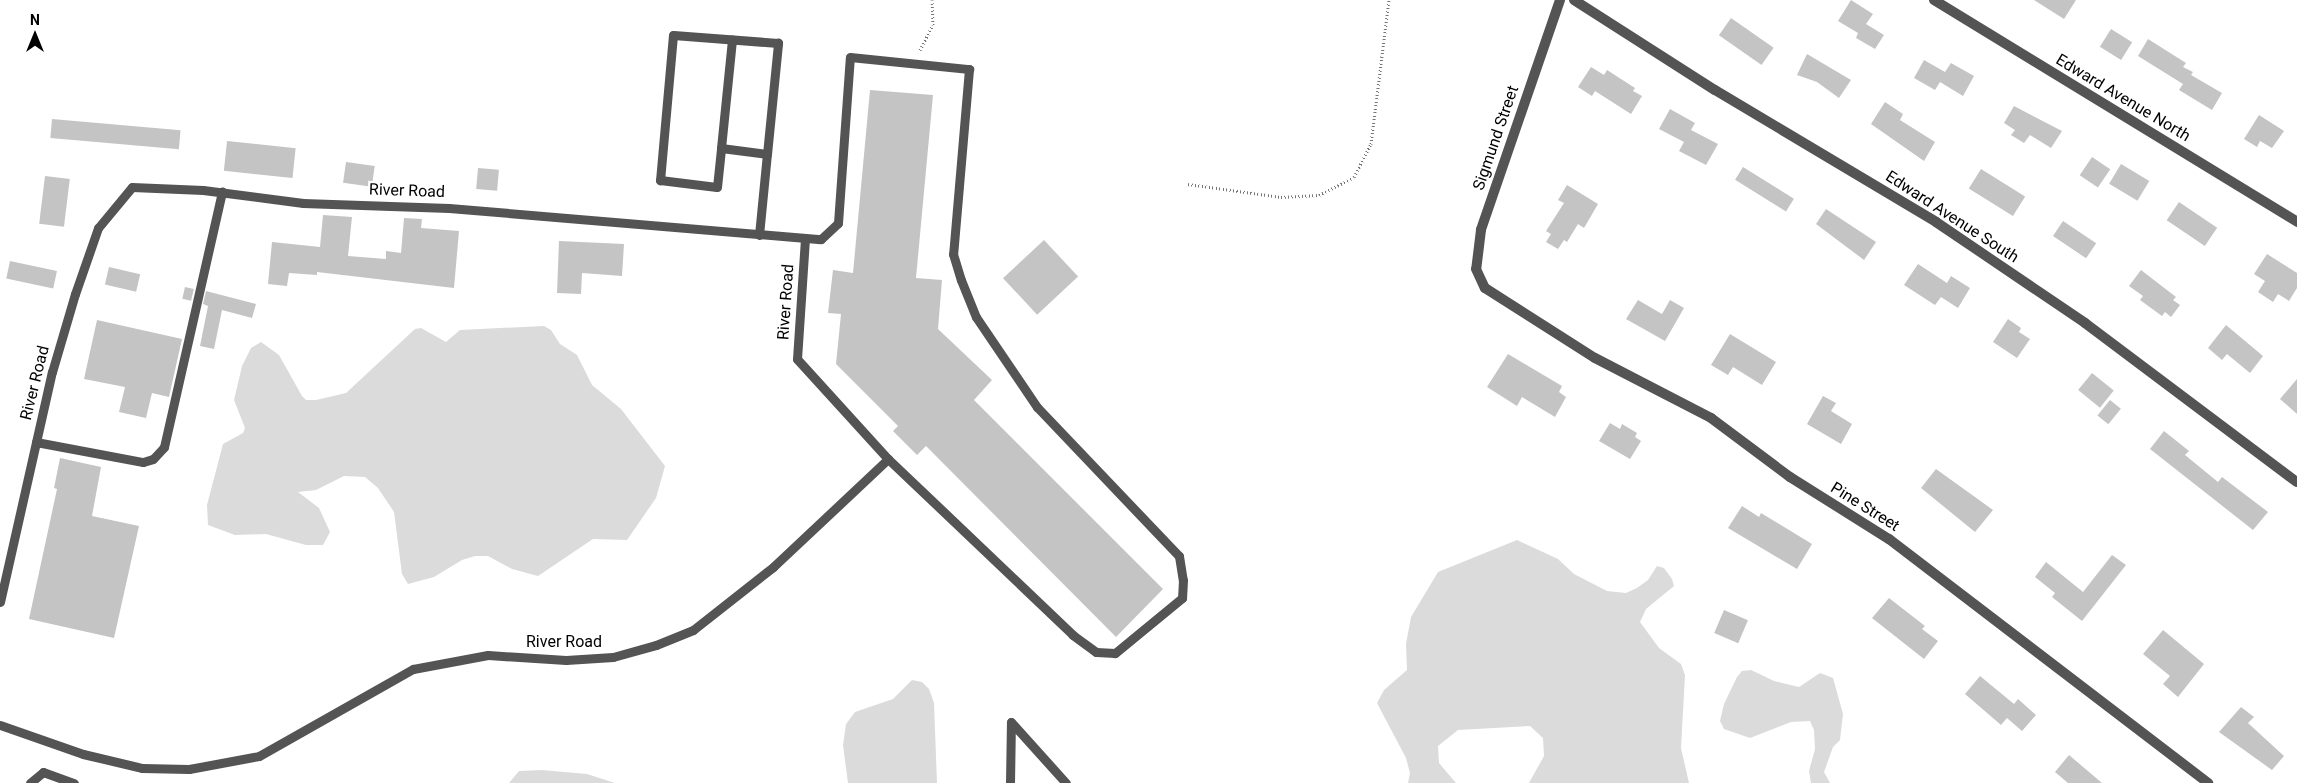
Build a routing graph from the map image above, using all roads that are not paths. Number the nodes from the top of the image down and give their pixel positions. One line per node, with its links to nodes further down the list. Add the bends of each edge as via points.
1 (1560, 0): 11 (street, Sigmund Street, via 1481,230 1476,269)
2 (1574, 0): 14 (street, Edward Avenue South, via 1936,222 2085,323)
3 (1934, 0): 8 (street, Edward Avenue North)
4 (732, 40): 5 (lane); 5 (lane, via 673,35 660,180 717,187); 6 (lane, via 778,43)
5 (721, 148): 6 (lane)
6 (768, 154): 9 (lane)
7 (222, 192): 9 (lane, River Road, via 303,202 449,208); 12 (lane, River Road, via 132,186 98,228 52,372); 12 (lane, via 164,447 152,459 142,462)
8 (2297, 222)
9 (759, 235): 10 (lane, River Road)
10 (805, 238): 13 (lane, River Road, via 797,359); 13 (lane, via 821,239 838,223 850,57 970,69 953,254 976,317 1037,406 1179,556 1182,598 1115,653 1096,652 1073,635)
11 (1485, 288): 21 (street, Pine Street, via 1595,358 1711,418 1790,477 1889,538)
12 (36, 442): 15 (lane, River Road)
13 (888, 459): 16 (lane, River Road, via 730,604 693,630 656,645 613,657 566,660 488,654 413,669 259,756 189,769 142,768 83,754)
14 (2297, 482)
15 (0, 602)
16 (0, 725)
17 (30, 783): 18 (lane, via 43,772)
18 (74, 783)
19 (1010, 783): 20 (lane, via 1011,722)
20 (1066, 783)
21 (2208, 783)

